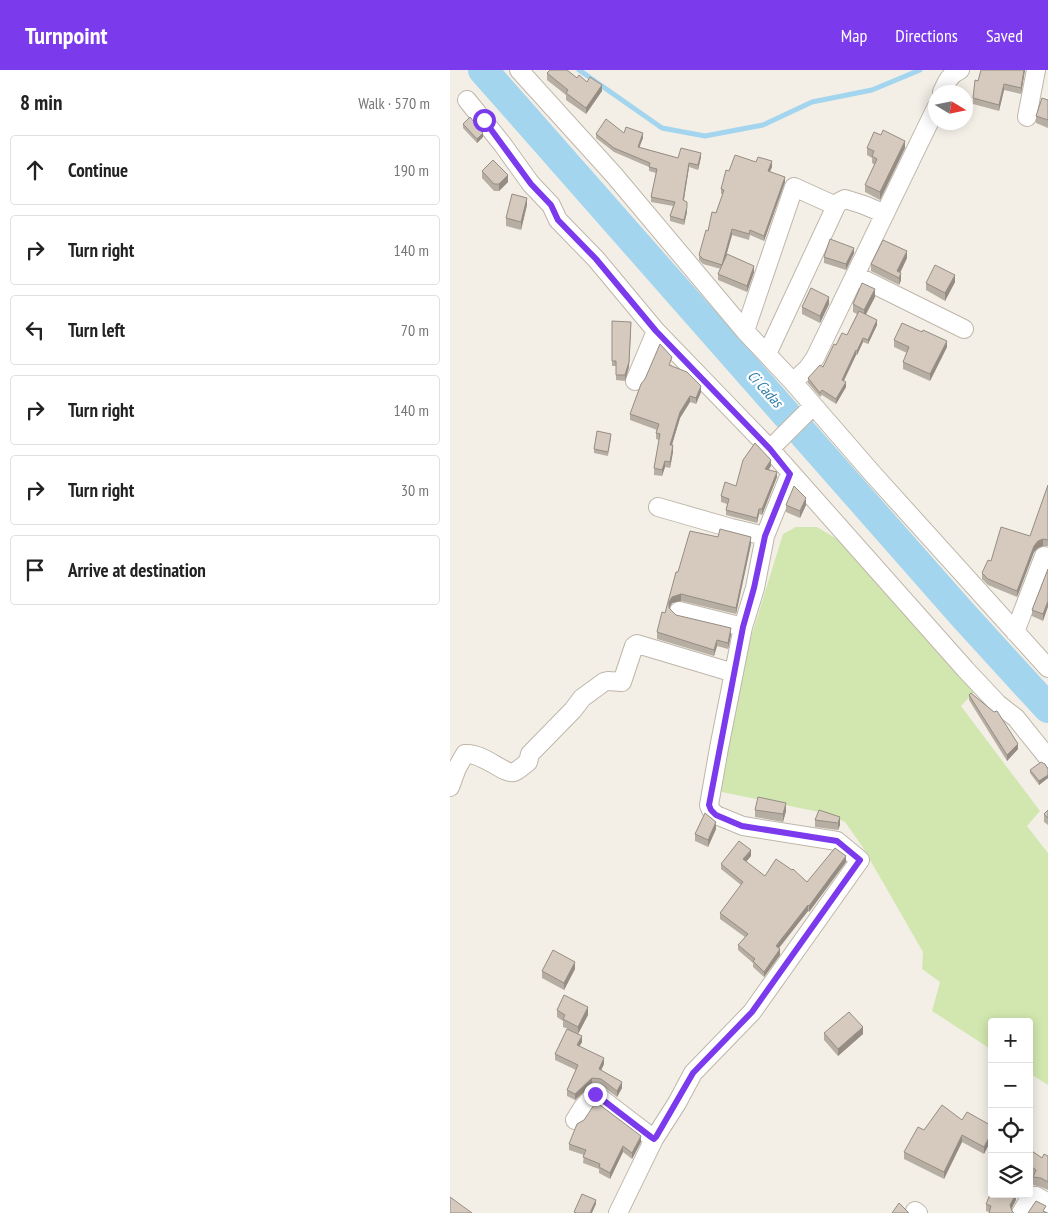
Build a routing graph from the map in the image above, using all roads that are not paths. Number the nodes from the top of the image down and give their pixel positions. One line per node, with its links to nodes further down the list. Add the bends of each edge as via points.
1 (519, 70): 13 (street, via 614,175)
2 (960, 70): 4 (street, via 949,77)
3 (1036, 70): 6 (street)
4 (945, 85)
5 (467, 100): 12 (street, via 551,205 558,220 596,259)
6 (1027, 118)
7 (928, 125): 9 (street)
8 (836, 206): 9 (street, via 845,199); 13 (street, via 794,187); 14 (street)
9 (885, 214): 10 (street)
10 (855, 275): 11 (street); 16 (street, via 816,358)
11 (964, 329)
12 (656, 331): 15 (street); 18 (street)
13 (745, 331): 14 (street)
14 (766, 354): 16 (street)
15 (635, 381)
16 (793, 382): 17 (street)
17 (810, 409): 18 (street); 25 (street)
18 (772, 446): 19 (street)
19 (790, 474): 21 (street); 28 (street, via 966,670 1016,718)
20 (658, 507): 21 (street)
21 (765, 536): 24 (street)
22 (1044, 556): 25 (street)
23 (679, 611): 24 (street)
24 (743, 627): 27 (street)
25 (1015, 632): 26 (street)
26 (1048, 668)
27 (734, 674): 29 (street, via 637,644 622,682 604,682 582,698 530,754 528,762 514,772 508,772 479,756 465,754); 31 (street, via 710,799 711,810 742,826 837,841 860,860 752,1012 693,1073)
28 (1048, 758)
29 (450, 787)
30 (574, 1120): 31 (street, via 595,1094)
31 (654, 1139): 33 (street)
32 (1048, 1203): 34 (street, via 1031,1196)
33 (618, 1213)
34 (1021, 1213)

